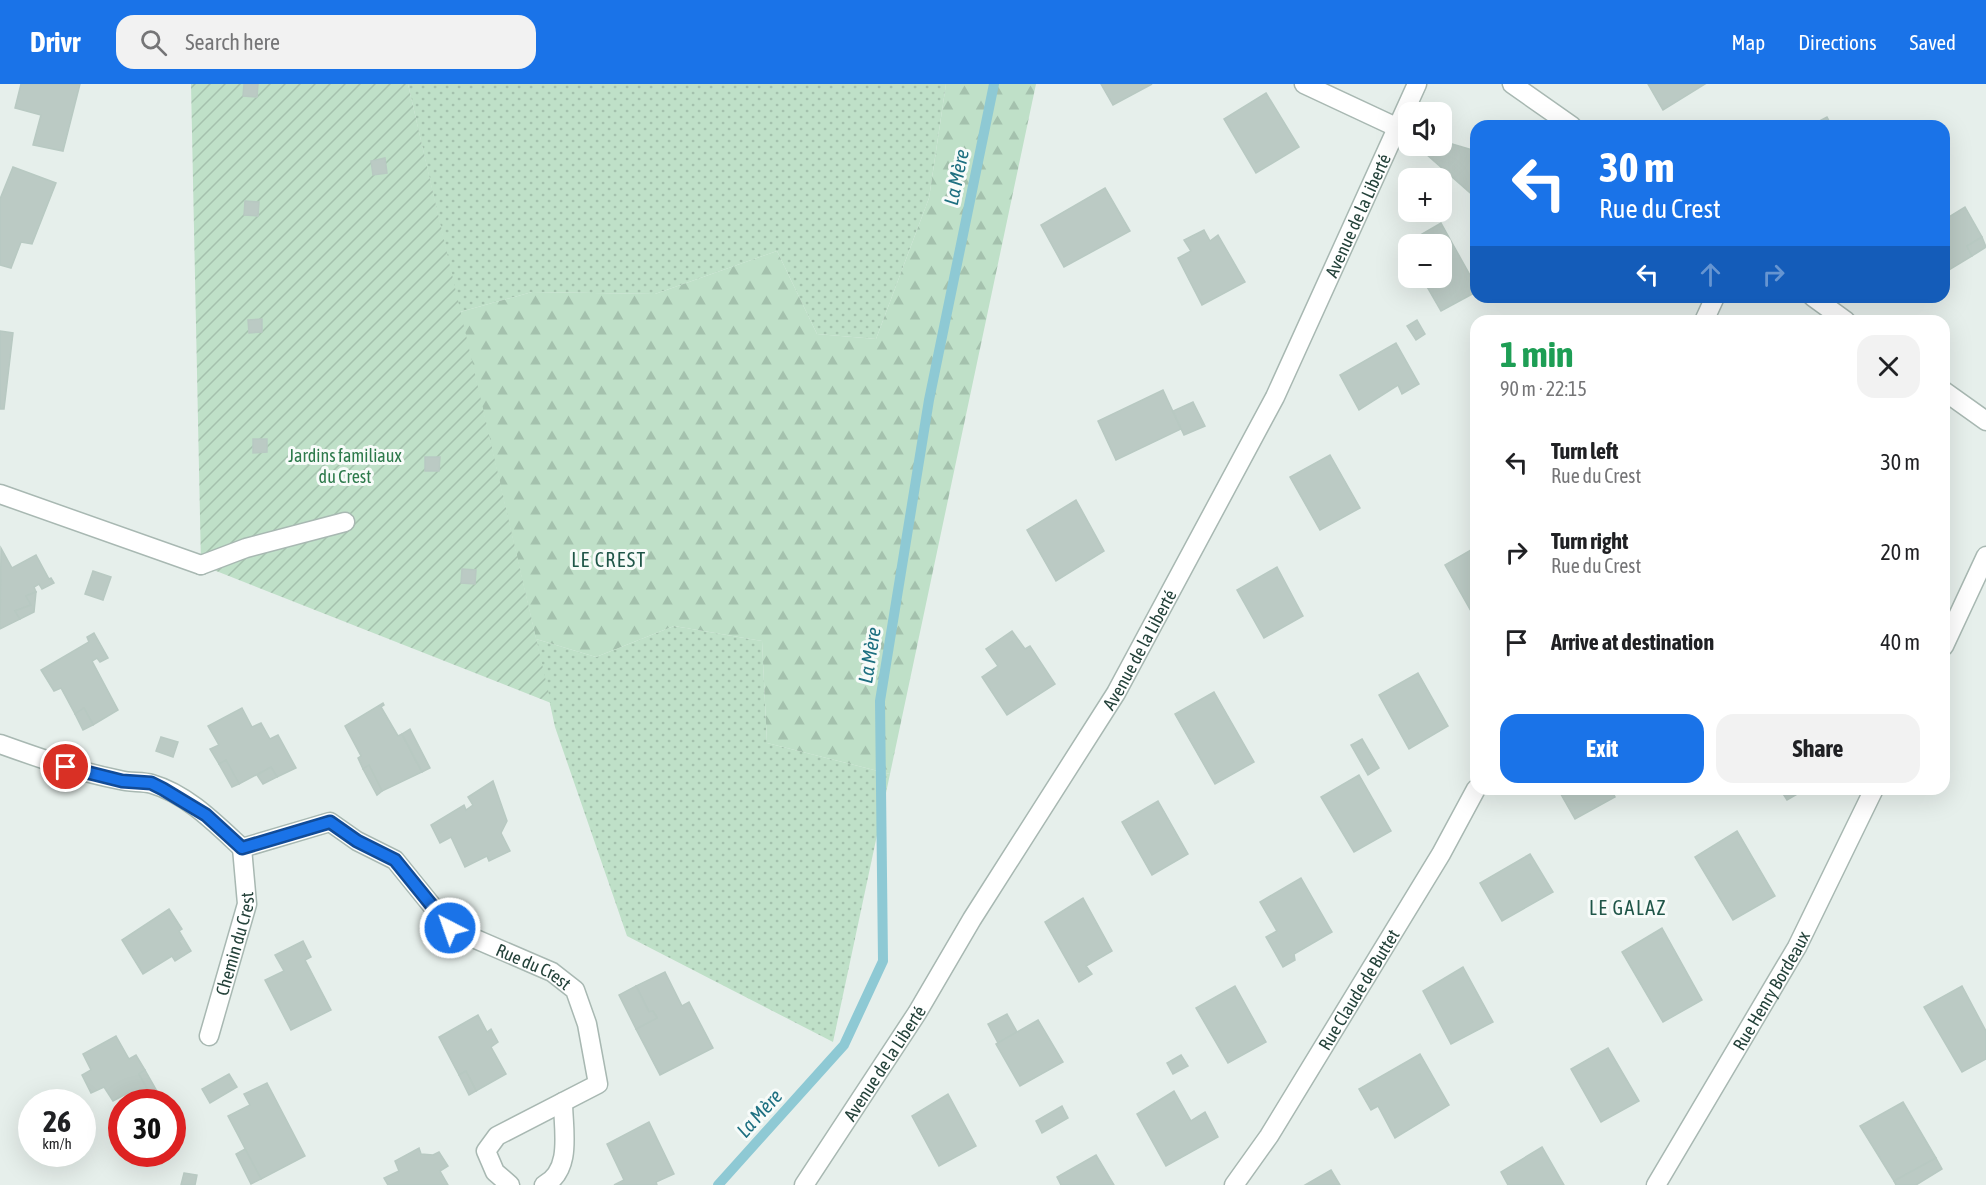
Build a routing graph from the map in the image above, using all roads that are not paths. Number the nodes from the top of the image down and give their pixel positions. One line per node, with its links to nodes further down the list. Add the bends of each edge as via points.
1 (1304, 84): 5 (street)
2 (1417, 84): 5 (street, Avenue de la Liberté)
3 (1512, 84): 4 (street)
4 (1563, 120)
5 (1396, 127): 22 (street, Avenue de la Liberté, via 1275,397 1116,693 917,1013)
6 (1821, 303): 7 (street)
7 (1838, 315)
8 (1950, 395): 9 (street)
9 (1986, 422)
10 (0, 494): 11 (street, via 201,565 246,548)
11 (345, 522)
12 (1986, 556): 13 (street)
13 (1950, 633)
14 (0, 744): 17 (street, via 66,767 122,781 151,783 206,815)
15 (1473, 795): 23 (street, Rue Claude de Buttet, via 1451,838 1269,1136)
16 (1871, 795): 24 (street, Rue Henry Bordeaux, via 1797,947)
17 (242, 848): 18 (street, Chemin du Crest, via 247,904); 19 (street, Rue du Crest, via 330,822 395,860 450,928 552,972 575,990 598,1084)
18 (209, 1036)
19 (563, 1102): 20 (street, via 497,1136 486,1151 495,1173); 21 (street, via 564,1163 552,1181)
20 (510, 1185)
21 (544, 1185)
22 (804, 1185)
23 (1234, 1185)
24 (1656, 1185)

